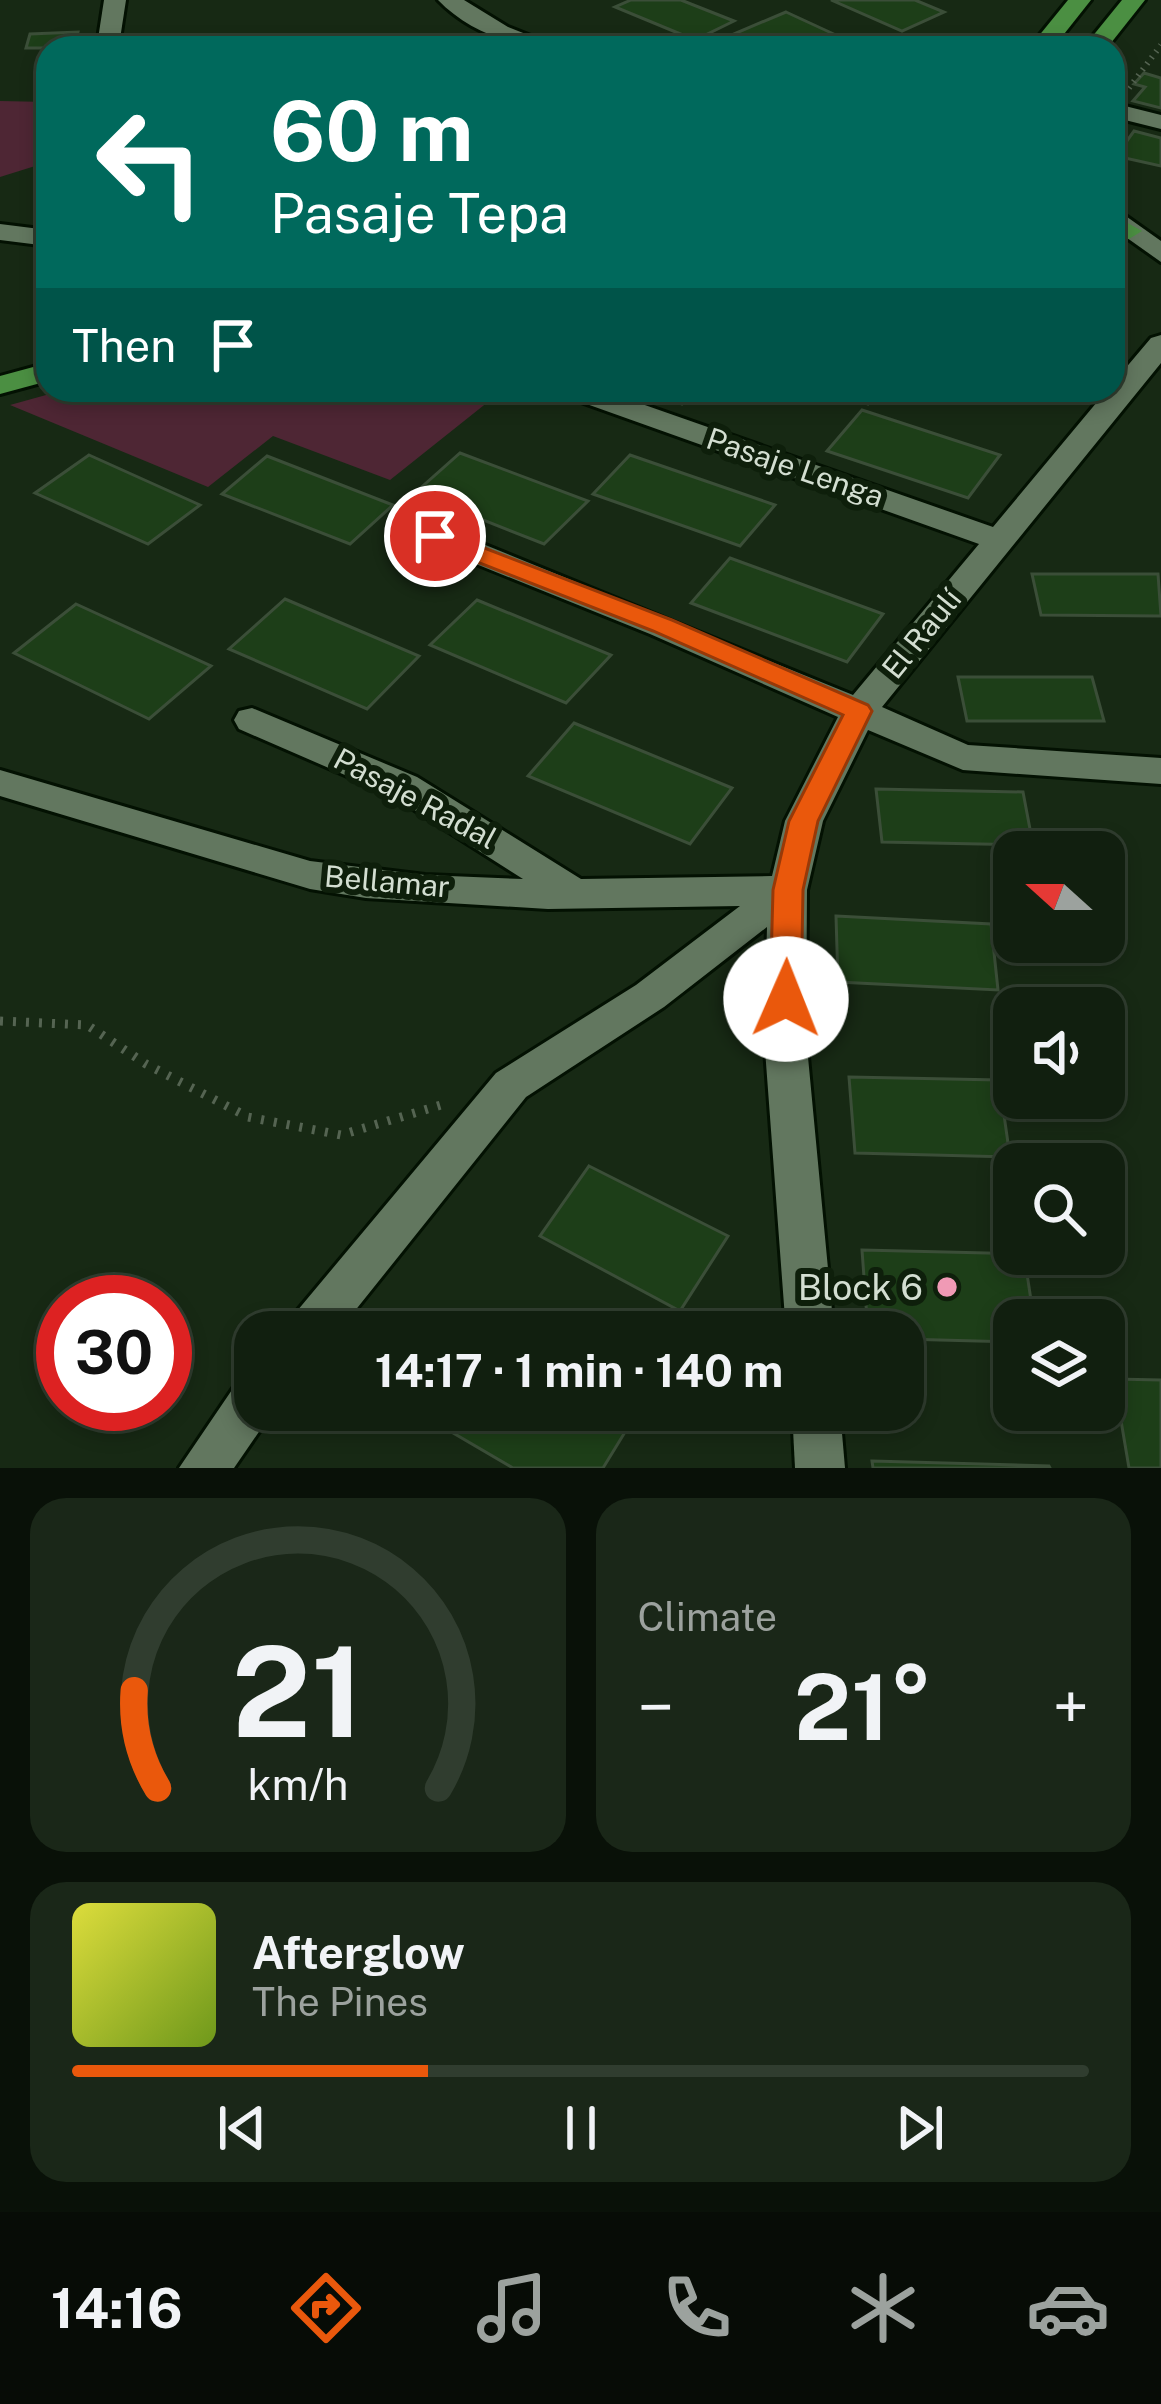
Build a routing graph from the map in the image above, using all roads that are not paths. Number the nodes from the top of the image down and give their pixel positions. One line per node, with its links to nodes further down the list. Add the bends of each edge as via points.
1 (116, 0): 5 (street)
2 (448, 0): 6 (street)
3 (1080, 0): 7 (main road)
4 (1134, 0): 8 (main road)
5 (110, 36)
6 (512, 36)
7 (1051, 36)
8 (1105, 36)
9 (1125, 104): 10 (street)
10 (1161, 122)
11 (0, 232): 13 (street)
12 (1125, 234): 15 (street)
13 (36, 239)
14 (1125, 239): 16 (street)
15 (1161, 254)
16 (1161, 282)
17 (1161, 344): 18 (street, El Raulí)
18 (1125, 375)
19 (36, 376): 20 (main road)
20 (0, 385)
21 (608, 402): 24 (street, Pasaje Lenga)
22 (1097, 402): 24 (street, El Raulí)
23 (435, 536): 25 (street)
24 (1000, 540): 25 (street, El Raulí)
25 (859, 711): 27 (street, via 963,757); 29 (street, El Raulí, via 803,821)
26 (252, 720): 30 (street, Pasaje Radal, via 404,786)
27 (1161, 771)
28 (0, 783): 30 (street, Bellamar, via 363,886)
29 (788, 890): 30 (street, Bellamar); 31 (street, via 650,996 511,1085); 32 (street, El Raulí, via 785,1036)
30 (571, 892)
31 (326, 1311)
32 (808, 1311)
33 (234, 1426): 35 (street)
34 (817, 1431): 36 (street)
35 (204, 1468)
36 (820, 1468)

